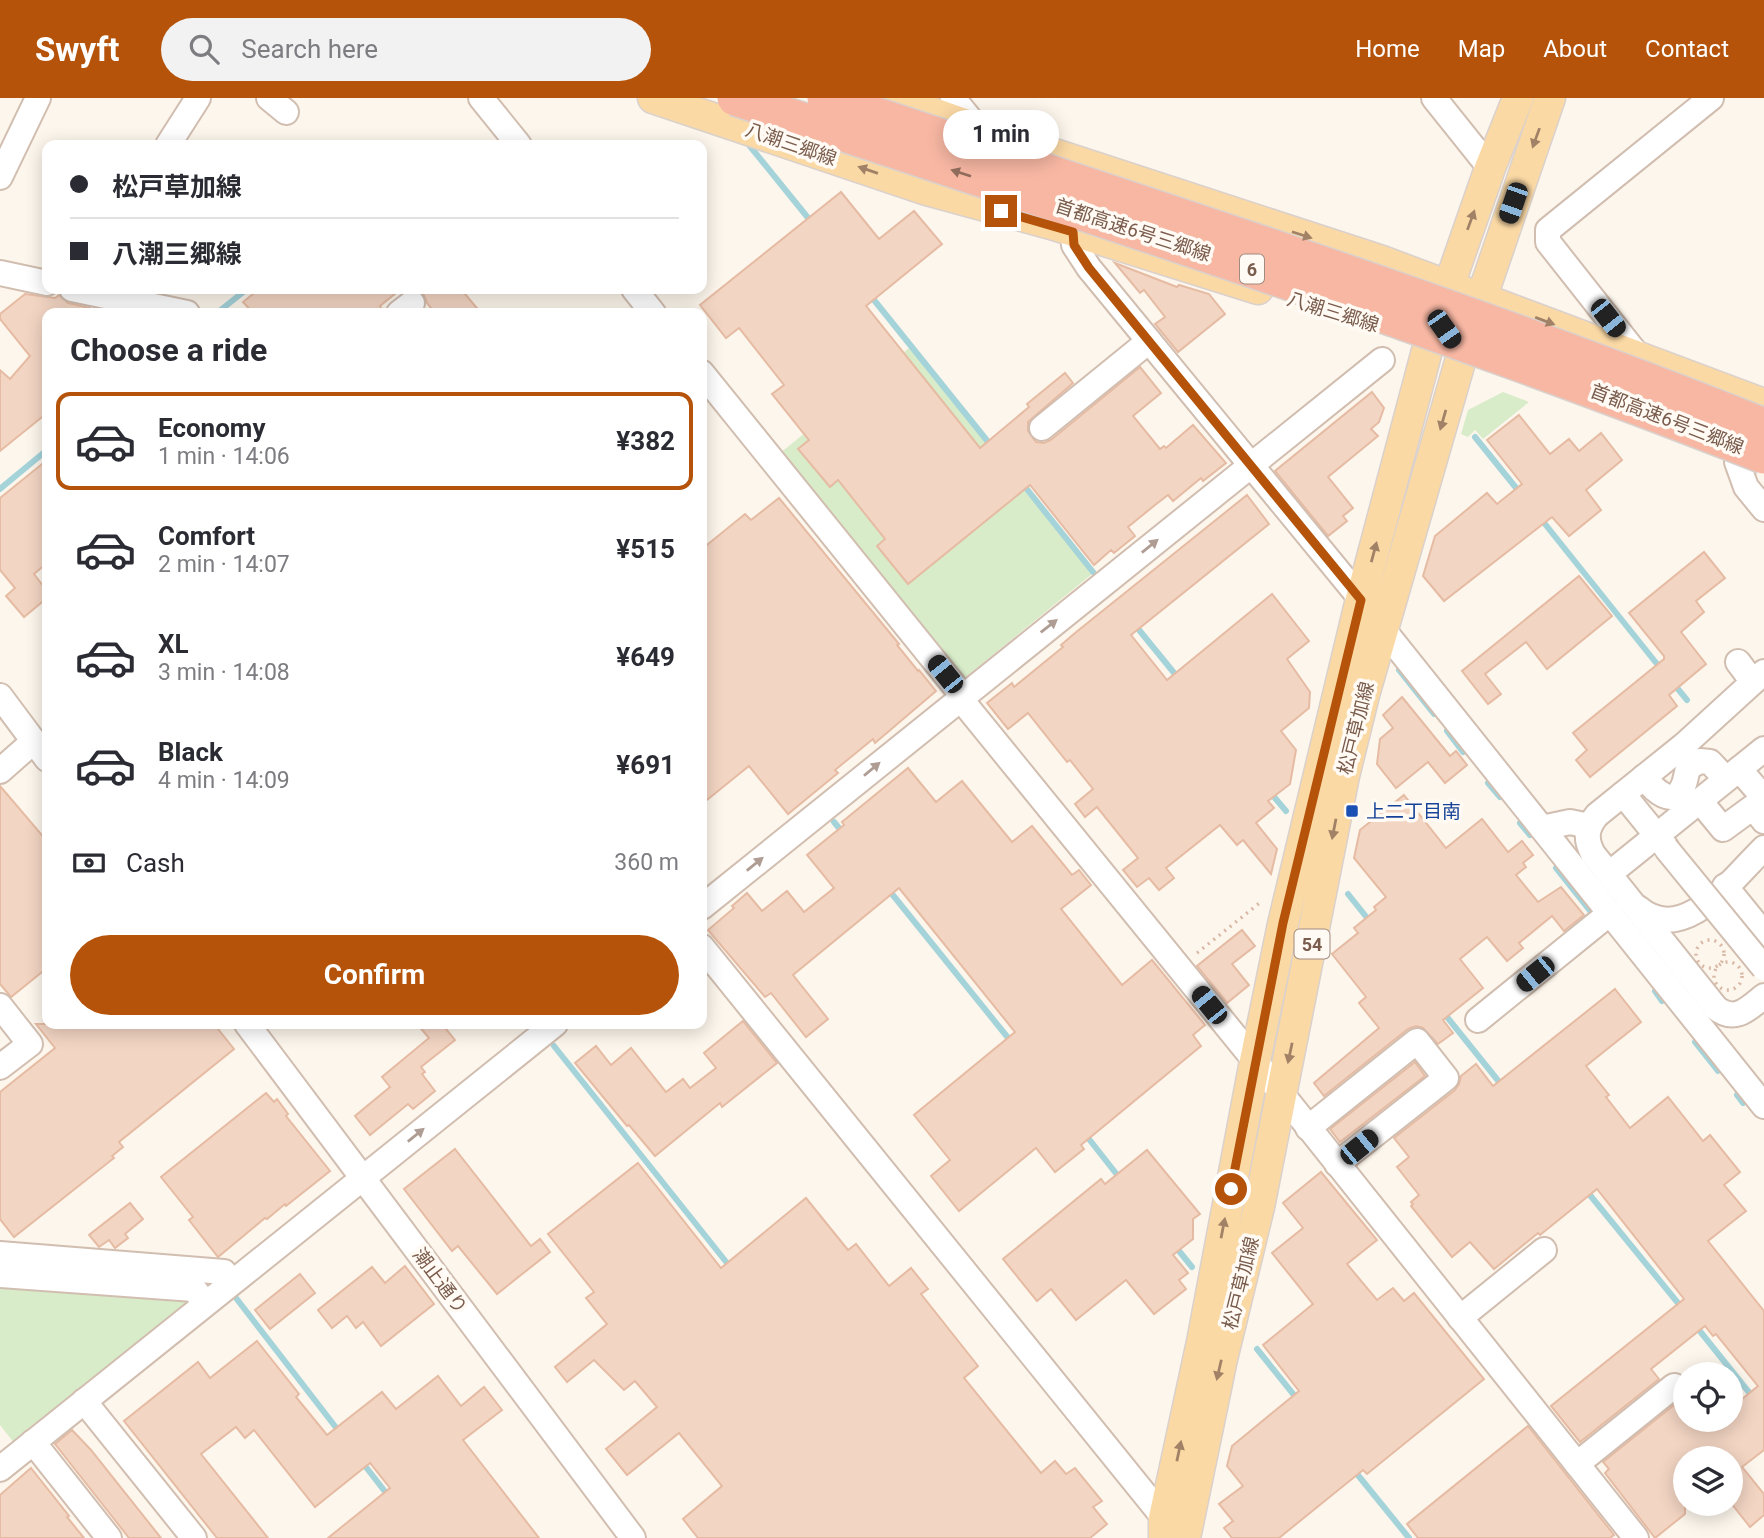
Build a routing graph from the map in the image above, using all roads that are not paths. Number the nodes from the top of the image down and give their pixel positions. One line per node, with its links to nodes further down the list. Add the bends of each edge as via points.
1 (38, 98): 18 (street)
2 (198, 98): 14 (street)
3 (481, 98): 15 (street)
4 (653, 98): 20 (main road, 八潮三郷線, one-way to 4, via 927,190)
5 (735, 98): 37 (highway, 首都高速6号三郷線 / 6, one-way to 5, bridge, via 1463,342)
6 (825, 98): 35 (highway, 首都高速6号三郷線 / 6, bridge, via 1208,225 1663,386)
7 (891, 98): 13 (main road)
8 (953, 98): 13 (street)
9 (1434, 98): 17 (street)
10 (1518, 98): 17 (main road, 松戸草加線 / 54)
11 (1550, 98): 26 (main road, 松戸草加線 / 54, one-way to 26)
12 (1711, 98): 32 (street, via 1548,230 1548,242)
13 (978, 129): 16 (main road)
14 (171, 140)
15 (515, 140)
16 (1074, 161): 19 (main road); 20 (street)
17 (1490, 168): 23 (main road, 松戸草加線 / 54, one-way to 17)
18 (0, 177)
19 (1171, 193): 23 (main road, one-way to 23); 29 (main road, via 1191,229 1223,245 1406,307)
20 (1062, 228): 29 (main road, 八潮三郷線); 30 (street)
21 (0, 273): 22 (street)
22 (42, 282)
23 (1448, 285): 26 (main road); 29 (main road, 松戸草加線 / 54); 31 (main road)
24 (96, 294): 27 (street)
25 (638, 294): 28 (street)
26 (1481, 297): 31 (main road, 松戸草加線 / 54); 32 (main road, one-way to 32)
27 (163, 308)
28 (649, 308)
29 (1433, 333): 31 (main road, 八潮三郷線); 41 (main road, 松戸草加線 / 54, one-way to 29)
30 (1149, 341): 36 (street); 38 (street)
31 (1466, 341): 37 (main road, via 1493,343 1647,399 1711,446); 42 (main road, 松戸草加線 / 54, one-way to 42)
32 (1638, 356): 35 (main road)
33 (1382, 360): 38 (street)
34 (707, 379): 45 (street)
35 (1760, 410): 37 (street)
36 (1042, 428)
37 (1751, 459): 39 (main road); 40 (street, via 1746,487)
38 (1251, 464): 41 (street); 45 (street, one-way to 38)
39 (1764, 475)
40 (1764, 509)
41 (1361, 600): 71 (main road, 松戸草加線 / 54, via 1283,923)
42 (1382, 628): 56 (street); 73 (main road, 松戸草加線 / 54, one-way to 73, via 1344,776)
43 (1752, 672): 50 (street, via 1684,745)
44 (0, 696): 47 (street)
45 (961, 696): 61 (street, one-way to 45); 71 (street)
46 (1764, 749): 49 (street)
47 (41, 750): 48 (street)
48 (0, 771)
49 (1733, 774): 50 (street, via 1700,761 1689,767 1684,786 1666,796 1656,793); 52 (street); 53 (street)
50 (1644, 777): 51 (street)
51 (1623, 794): 55 (street); 57 (street)
52 (1764, 794)
53 (1700, 801): 54 (street, via 1723,829 1753,807); 57 (street)
54 (1764, 821)
55 (1589, 826): 56 (street, via 1570,822); 59 (street, via 1587,844)
56 (1542, 828): 62 (street)
57 (1661, 841): 59 (street); 65 (street, bridge)
58 (1760, 861): 60 (street)
59 (1609, 874): 62 (street)
60 (1725, 886): 62 (street, via 1682,919 1664,920); 63 (street)
61 (707, 902)
62 (1621, 908): 66 (street, via 1723,1013 1739,1015); 68 (street); 74 (street)
63 (1764, 934)
64 (707, 953): 89 (street)
65 (1764, 968)
66 (1764, 996)
67 (0, 1006): 72 (street, via 30,1044)
68 (1478, 1020)
69 (251, 1029): 77 (street, 潮止通り)
70 (549, 1029): 77 (street, one-way to 70)
71 (1255, 1061): 73 (street); 89 (main road, 松戸草加線 / 54, one-way to 71)
72 (0, 1067)
73 (1282, 1094): 75 (street); 89 (main road, 松戸草加線 / 54, one-way to 89, via 1214,1394)
74 (1764, 1106)
75 (1308, 1128): 76 (street); 76 (street, via 1417,1041 1446,1078)
76 (1337, 1164): 83 (street)
77 (363, 1178): 81 (street); 92 (street, 潮止通り)
78 (1544, 1250): 83 (street)
79 (0, 1254): 81 (street, via 224,1272)
80 (0, 1275): 82 (street, via 194,1289)
81 (232, 1282): 82 (street)
82 (205, 1303): 85 (street)
83 (1460, 1318): 87 (street)
84 (1673, 1387): 87 (street)
85 (84, 1401): 86 (street); 91 (street)
86 (33, 1442): 88 (street); 90 (street)
87 (1577, 1464): 93 (street)
88 (0, 1469)
89 (1171, 1531)
90 (109, 1538)
91 (194, 1538)
92 (633, 1538)
93 (1636, 1538)

